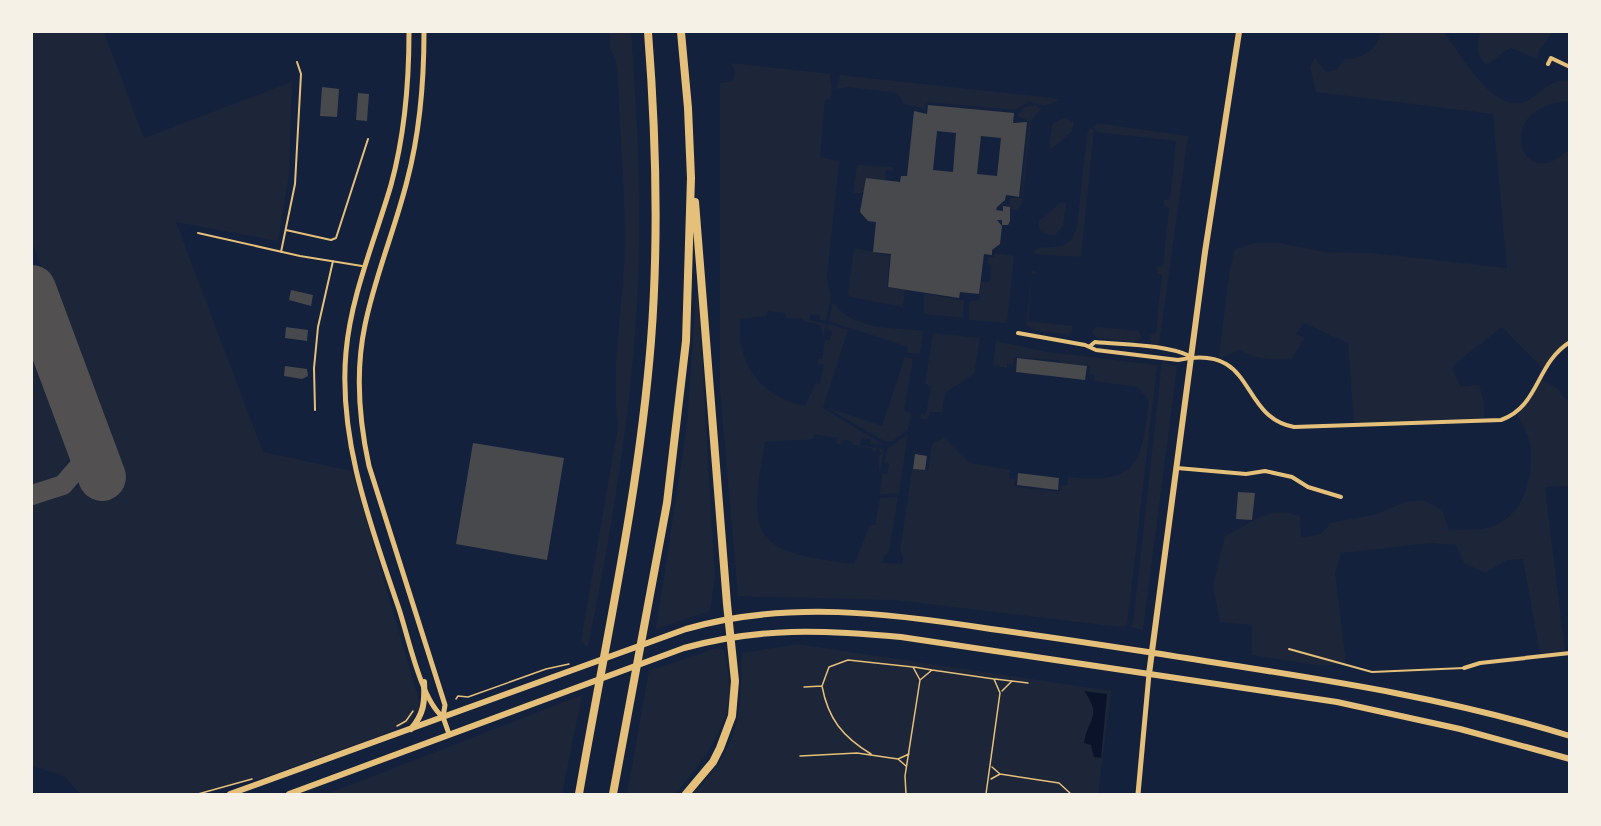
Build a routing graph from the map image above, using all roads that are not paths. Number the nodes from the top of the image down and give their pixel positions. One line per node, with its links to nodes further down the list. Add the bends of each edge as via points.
1 (409, 32): 15 (street, via 407,103 398,158)
2 (424, 32): 31 (street, via 423,84 414,150 365,326 360,391 369,466 445,705)
3 (648, 32): 38 (highway, via 656,220 651,343 632,498)
4 (681, 32): 10 (highway)
5 (1239, 32): 19 (main road)
6 (297, 62): 11 (lane, via 301,74 295,184)
7 (1548, 64): 8 (street, via 1551,58)
8 (1569, 67)
9 (368, 138): 11 (lane, via 336,238)
10 (691, 164): 23 (highway, via 702,259); 39 (highway, via 690,275 677,438)
11 (286, 230): 13 (lane)
12 (198, 233): 13 (lane)
13 (281, 252): 14 (lane)
14 (333, 261): 15 (lane); 20 (lane, via 318,327)
15 (365, 267): 30 (street, via 346,351 347,428 368,512)
16 (1018, 333): 18 (street)
17 (1569, 342): 19 (street, via 1546,363 1541,379 1522,408 1492,422 1285,425 1263,410 1233,367 1219,359)
18 (1090, 346): 19 (street, via 1096,350 1178,360); 19 (street, via 1095,342 1144,347 1179,351)
19 (1191, 357): 21 (main road)
20 (315, 410)
21 (1177, 468): 22 (street, via 1246,474 1265,471 1292,477 1308,487); 26 (main road)
22 (1341, 497)
23 (728, 618): 24 (highway); 26 (main road, via 774,612 865,613 923,618); 31 (main road, via 659,638)
24 (730, 636): 29 (main road, via 805,630 891,636); 33 (main road, via 655,658); 40 (highway, via 735,681 732,716 713,762)
25 (1289, 649): 28 (lane, via 1372,672)
26 (1152, 653): 29 (main road); 34 (main road, via 1392,692)
27 (1569, 653): 28 (street)
28 (1464, 668)
29 (1149, 674): 35 (main road, via 1388,712); 41 (street)
30 (424, 682): 31 (street, via 435,710); 32 (main road, via 425,702)
31 (443, 717): 32 (main road); 33 (street)
32 (411, 729): 36 (main road)
33 (449, 734): 37 (main road)
34 (1569, 736)
35 (1569, 759)
36 (230, 795)
37 (288, 795)
38 (579, 795)
39 (613, 795)
40 (686, 795)
41 (1138, 795)

